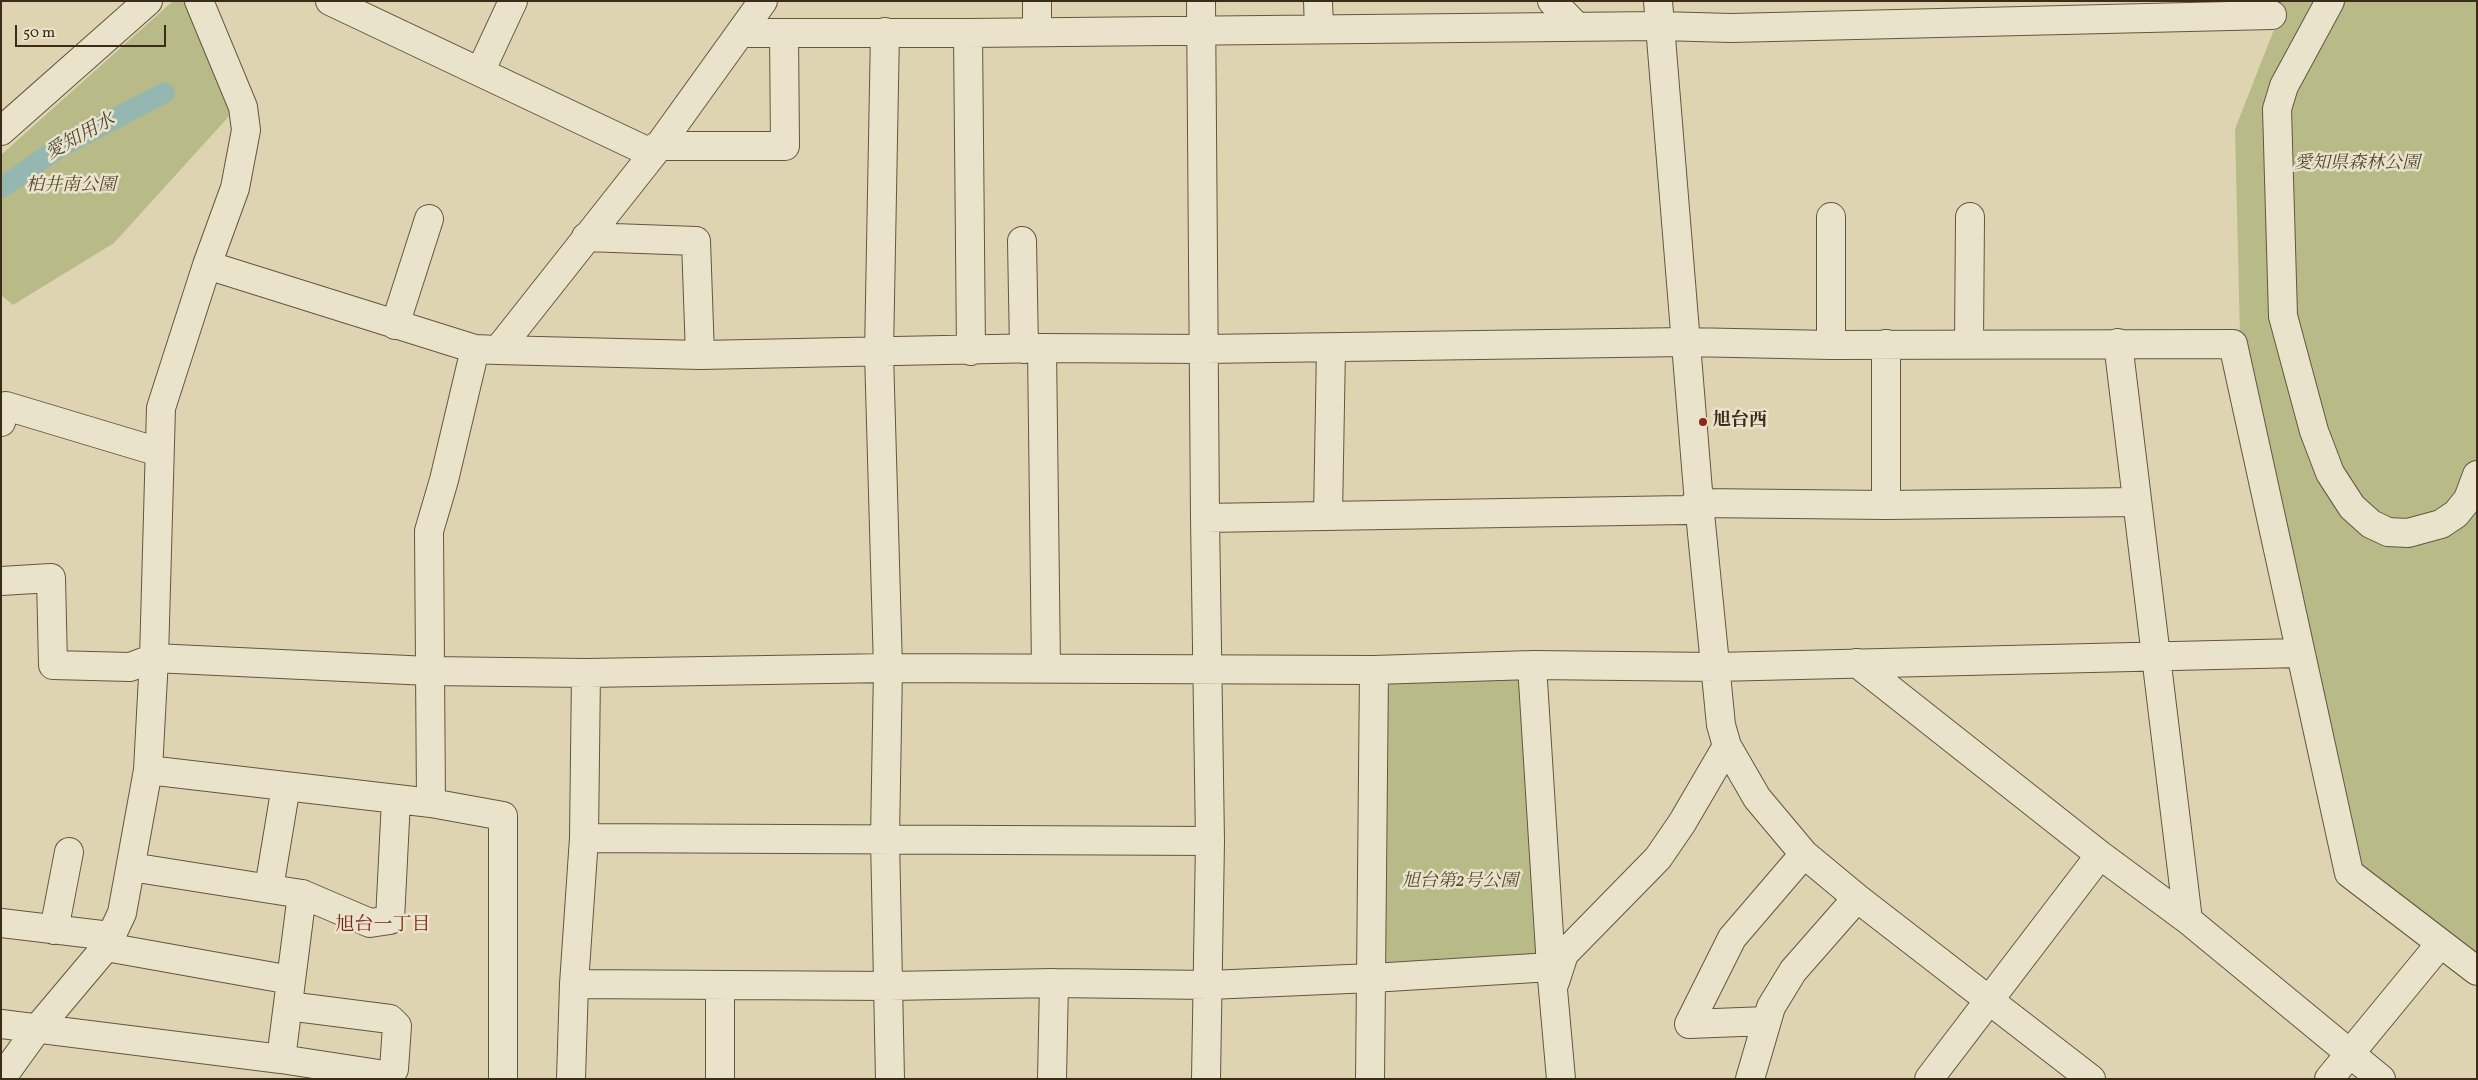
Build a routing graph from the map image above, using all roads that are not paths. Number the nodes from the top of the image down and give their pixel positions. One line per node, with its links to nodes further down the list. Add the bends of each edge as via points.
1 (148, 1): 22 (street)
2 (199, 1): 29 (street, via 243,107 246,130 235,188)
3 (330, 1): 21 (street)
4 (513, 1): 21 (street)
5 (763, 1): 18 (street)
6 (1037, 1): 17 (street)
7 (1201, 1): 15 (street)
8 (1318, 1): 14 (street)
9 (1552, 1): 13 (street)
10 (2330, 1): 45 (street, via 2284,86 2277,109 2283,316 2314,431 2330,473 2352,507 2371,524 2388,532 2408,533 2441,524 2456,514 2468,499)
11 (1659, 14): 12 (street, via 1731,28); 13 (street); 31 (street)
12 (2272, 15)
13 (1577, 27): 14 (street)
14 (1319, 29): 15 (street)
15 (1202, 30): 17 (street); 38 (street)
16 (885, 32): 19 (street); 20 (street); 41 (street)
17 (1037, 32): 20 (street)
18 (742, 33): 19 (street); 23 (street)
19 (784, 33): 23 (street, via 785,146)
20 (968, 33): 40 (street)
21 (480, 72): 23 (street)
22 (1, 131)
23 (655, 150): 27 (street)
24 (1831, 217): 35 (street)
25 (1970, 217): 32 (street)
26 (429, 219): 30 (street)
27 (586, 236): 39 (street); 42 (street, via 696,241)
28 (1022, 241): 37 (street)
29 (206, 265): 30 (street); 44 (street, via 161,408)
30 (395, 325): 39 (street)
31 (1686, 342): 35 (street); 36 (street); 47 (street)
32 (1969, 343): 33 (street); 34 (street)
33 (2118, 343): 46 (street); 52 (street, via 2233,344)
34 (1886, 344): 35 (street); 48 (street)
35 (1831, 345)
36 (1331, 348): 38 (street); 49 (street)
37 (1033, 349): 38 (street); 40 (street); 59 (street)
38 (1204, 349): 50 (street)
39 (486, 350): 42 (street); 62 (street, via 429,531)
40 (971, 351): 41 (street)
41 (880, 353): 42 (street); 58 (street)
42 (700, 355)
43 (1, 422): 44 (street, via 6,406)
44 (160, 452): 53 (street)
45 (2477, 474)
46 (2137, 502): 48 (street); 54 (street)
47 (1700, 503): 48 (street); 49 (street, via 1686,510); 57 (street)
48 (1886, 505)
49 (1328, 516): 50 (street)
50 (1205, 518): 60 (street)
51 (1, 581): 53 (street, via 51,578 53,665 130,667)
52 (2299, 653): 54 (street); 83 (street, via 2349,873)
53 (154, 658): 62 (street); 65 (street)
54 (2156, 658): 55 (street); 79 (street)
55 (1857, 663): 57 (street); 74 (street)
56 (1532, 665): 57 (street); 61 (street); 85 (street)
57 (1716, 667): 64 (street, via 1721,725)
58 (888, 668): 59 (street); 63 (street); 70 (street)
59 (1046, 668): 60 (street)
60 (1207, 670): 61 (street); 71 (street)
61 (1374, 670): 86 (street)
62 (429, 671): 63 (street); 68 (street)
63 (586, 673): 69 (street)
64 (1727, 746): 73 (street, via 1757,798); 85 (street, via 1658,858 1564,954)
65 (148, 770): 66 (street); 75 (street)
66 (286, 786): 67 (street); 76 (street)
67 (396, 800): 68 (street); 77 (street, via 390,920 370,924)
68 (431, 803): 100 (street, via 502,816)
69 (584, 838): 70 (street); 87 (street)
70 (885, 838): 71 (street); 91 (street)
71 (1210, 841): 90 (street)
72 (69, 852): 81 (street)
73 (1804, 854): 78 (street); 94 (street, via 1732,938 1689,1024)
74 (2100, 855): 79 (street); 93 (street)
75 (130, 866): 76 (street); 82 (street, via 122,914)
76 (269, 888): 77 (street)
77 (302, 894): 92 (street)
78 (1856, 898): 93 (street); 94 (street, via 1793,971)
79 (2188, 920): 97 (street)
80 (1, 923): 81 (street)
81 (54, 930): 82 (street)
82 (108, 942): 92 (street); 96 (street)
83 (2440, 944): 84 (street); 97 (street)
84 (2477, 972)
85 (1553, 976): 86 (street); 107 (street)
86 (1372, 978): 90 (street); 106 (street)
87 (574, 984): 89 (street); 101 (street)
88 (1054, 984): 90 (street); 91 (street); 104 (street)
89 (720, 985): 91 (street); 102 (street)
90 (1209, 985): 105 (street)
91 (889, 986): 103 (street)
92 (289, 993): 98 (street); 98 (street, via 390,1019 397,1026 394,1069 385,1075)
93 (1988, 1000): 109 (street); 110 (street)
94 (1767, 1022): 108 (street)
95 (1, 1024): 96 (street)
96 (37, 1029): 98 (street); 99 (street)
97 (2350, 1054): 111 (street); 112 (street)
98 (281, 1060)
99 (2, 1079)
100 (504, 1079)
101 (571, 1079)
102 (720, 1079)
103 (890, 1079)
104 (1052, 1079)
105 (1206, 1079)
106 (1370, 1079)
107 (1561, 1079)
108 (1750, 1079)
109 (1929, 1079)
110 (2091, 1079)
111 (2329, 1079)
112 (2381, 1079)

